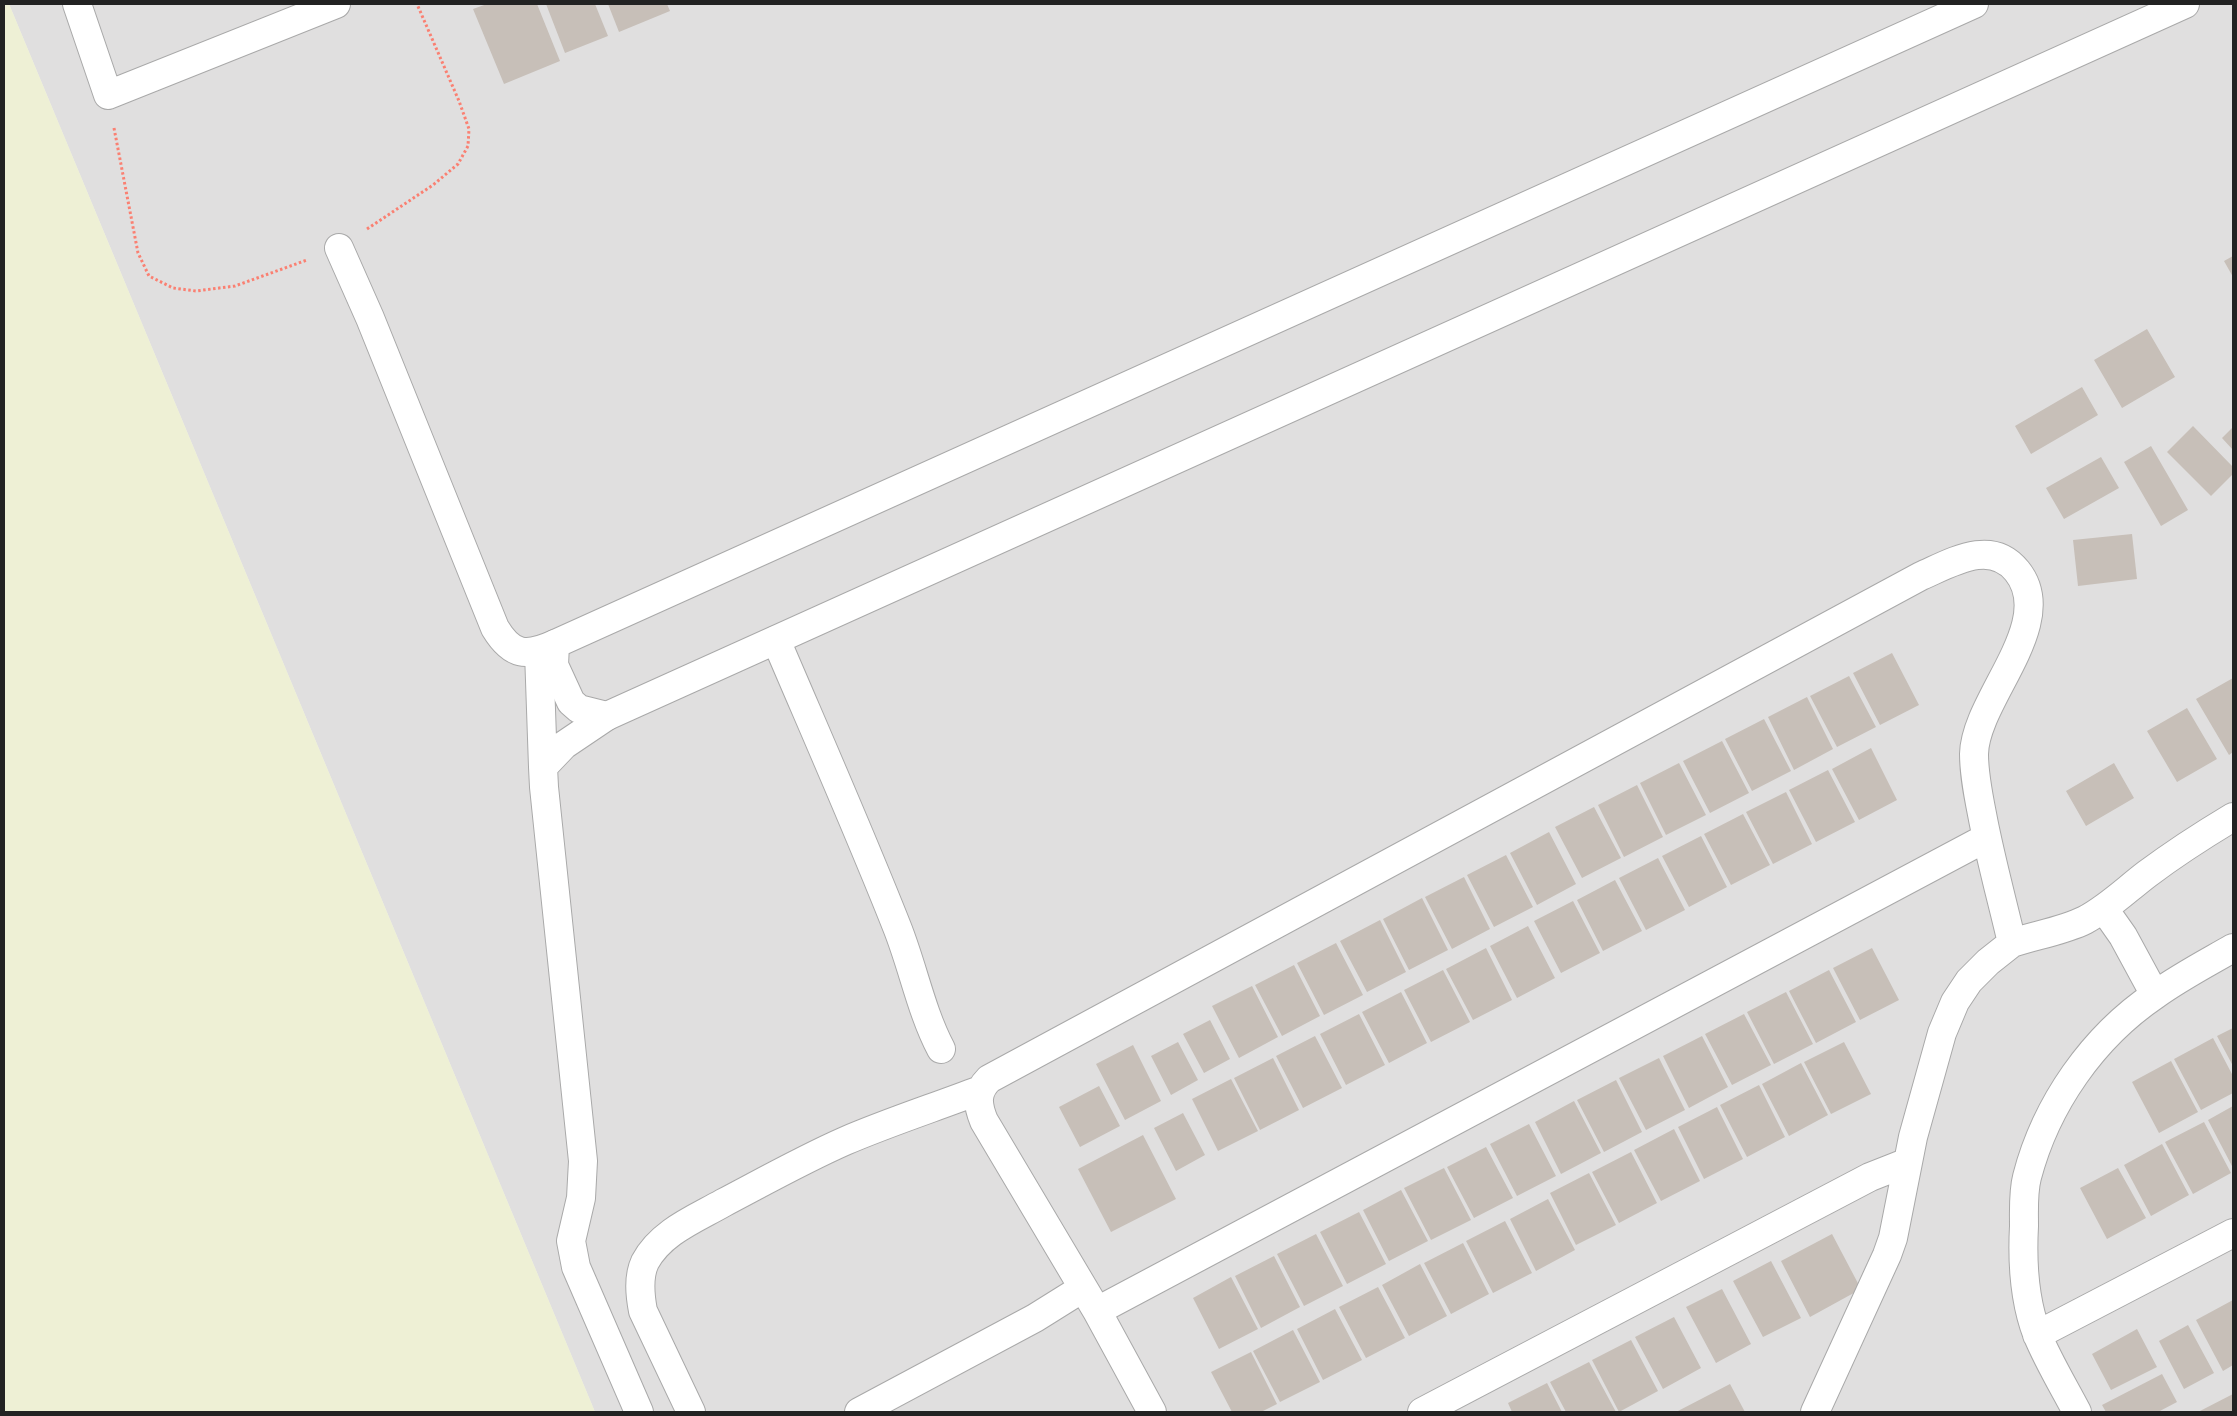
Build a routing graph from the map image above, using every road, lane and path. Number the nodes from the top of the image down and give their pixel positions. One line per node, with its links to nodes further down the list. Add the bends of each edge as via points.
1 (78, 4): 6 (street)
2 (336, 4): 6 (street)
3 (417, 4): 7 (path, via 459,101 469,129 468,146 458,164 433,184)
4 (1974, 4): 9 (street)
5 (2185, 4): 8 (street)
6 (108, 95): 7 (path, via 138,253 149,276 173,288 196,291 235,286)
7 (339, 248): 9 (street, via 495,628 504,643 520,652)
8 (776, 640): 10 (street); 18 (street, via 907,952 931,1029)
9 (547, 648): 10 (street, via 571,702 579,709); 11 (street)
10 (607, 716): 11 (street, via 564,745)
11 (543, 767): 25 (street, via 583,1161 581,1198 571,1241 576,1267)
12 (2233, 818): 14 (street, via 2188,843)
13 (1986, 838): 15 (street); 19 (street, via 1975,779 1976,741 2029,612 2028,595 2018,572 2005,560 1986,553 1912,581 998,1073); 23 (street)
14 (2104, 909): 15 (street, via 2069,927); 17 (street, via 2123,936)
15 (2012, 943): 20 (street, via 1979,970 1955,1002 1942,1033)
16 (2233, 948): 17 (street)
17 (2155, 995): 24 (street, via 2107,1036 2077,1072 2055,1106 2033,1157 2026,1179 2023,1240 2025,1287)
18 (941, 1049)
19 (980, 1090): 22 (street, via 978,1101 984,1121); 26 (street, via 845,1142 752,1187 674,1230 656,1248 642,1271 640,1295 643,1311)
20 (1908, 1162): 29 (street, via 1870,1177); 30 (street, via 1887,1255)
21 (2233, 1233): 24 (street)
22 (1083, 1288): 23 (street); 27 (street, via 1027,1322)
23 (1097, 1311): 28 (street)
24 (2038, 1335): 31 (street)
25 (639, 1412)
26 (691, 1412)
27 (859, 1412)
28 (1152, 1412)
29 (1422, 1412)
30 (1815, 1412)
31 (2077, 1412)

